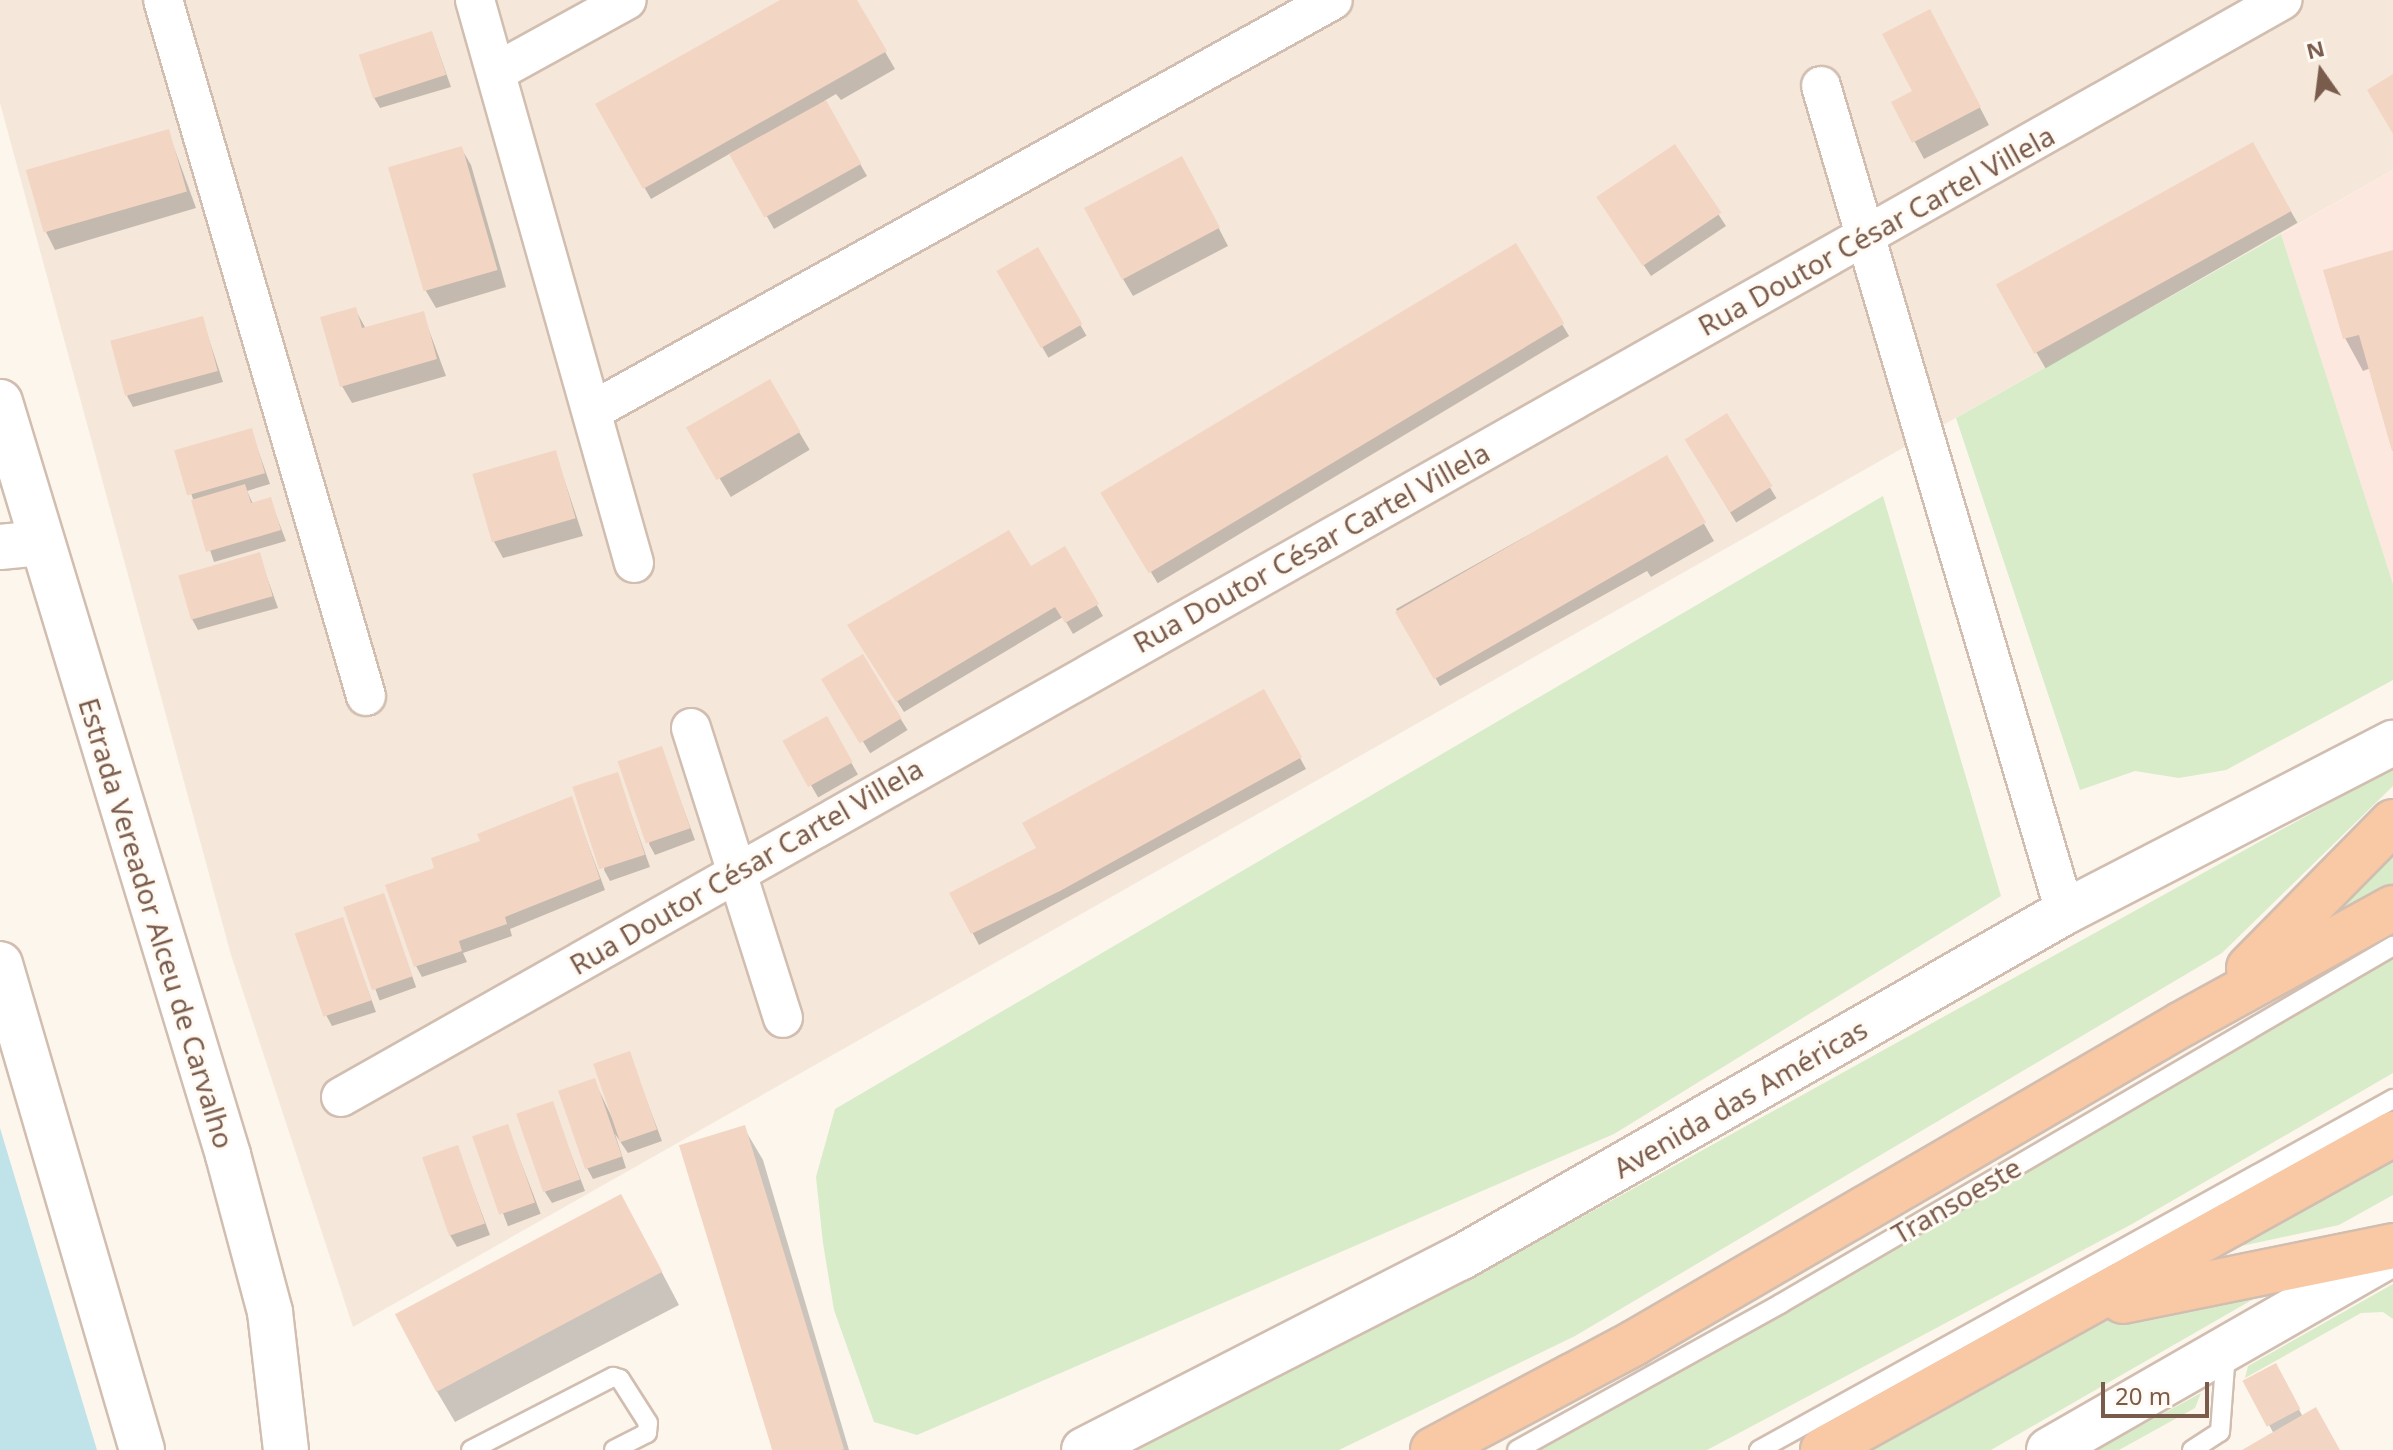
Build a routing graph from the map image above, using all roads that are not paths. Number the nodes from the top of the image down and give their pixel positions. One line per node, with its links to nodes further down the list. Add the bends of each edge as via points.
1 (163, 0): 13 (street)
2 (475, 0): 6 (street)
3 (627, 0): 6 (street)
4 (1333, 0): 10 (street)
5 (2282, 0): 8 (street, Rua Doutor César Cartel Villela)
6 (496, 72): 10 (street)
7 (1821, 86): 8 (street)
8 (1864, 236): 17 (street, Rua Doutor César Cartel Villela); 19 (street)
9 (0, 402): 11 (main road, Estrada Vereador Alceu de Carvalho)
10 (592, 411): 12 (street)
11 (21, 545): 32 (main road, Estrada Vereador Alceu de Carvalho, via 228,1155 270,1312)
12 (634, 563)
13 (366, 696)
14 (691, 728): 17 (street)
15 (2393, 743): 19 (main road, Avenida das Américas)
16 (2393, 822): 23 (highway, via 2279,942)
17 (733, 872): 22 (street); 24 (street, Rua Doutor César Cartel Villela)
18 (2393, 908): 23 (highway)
19 (2065, 912): 35 (main road, Avenida das Américas, via 1460,1258)
20 (2393, 946): 37 (lane, Transoeste, via 1780,1304)
21 (0, 964): 31 (main road)
22 (783, 1018)
23 (2182, 1024): 36 (highway, via 1648,1335)
24 (341, 1097)
25 (2393, 1099): 38 (lane)
26 (2393, 1134): 29 (highway)
27 (2393, 1246): 29 (highway)
28 (2393, 1253): 30 (main road)
29 (2081, 1310): 39 (highway)
30 (2226, 1350): 40 (main road); 41 (lane, via 2220,1432)
31 (142, 1450)
32 (286, 1450)
33 (471, 1450): 34 (lane, via 613,1377 620,1379 648,1423 647,1433)
34 (614, 1450)
35 (1084, 1450)
36 (1433, 1450)
37 (1517, 1450)
38 (1759, 1450)
39 (1823, 1450)
40 (2049, 1450)
41 (2192, 1450)

